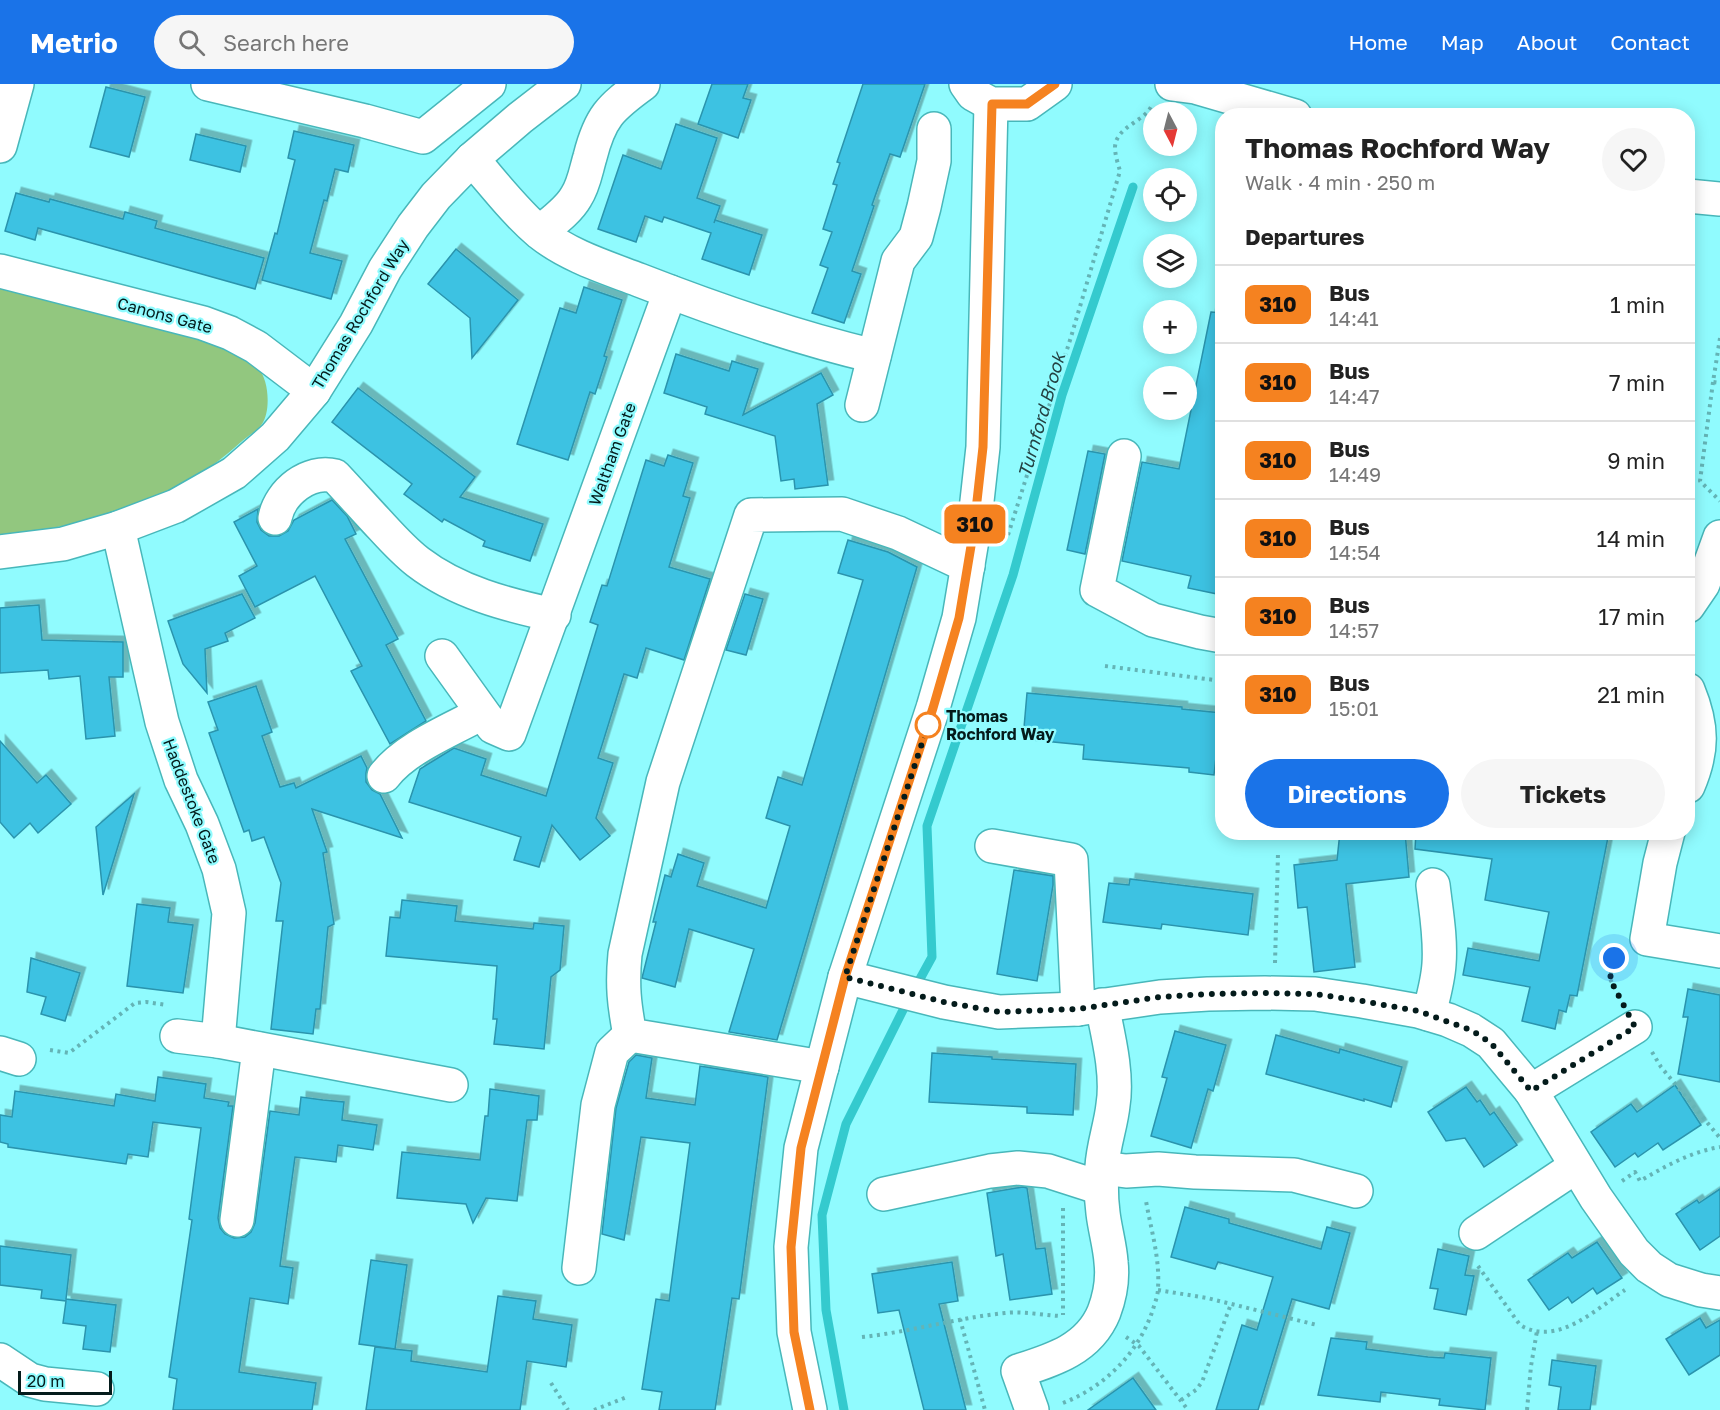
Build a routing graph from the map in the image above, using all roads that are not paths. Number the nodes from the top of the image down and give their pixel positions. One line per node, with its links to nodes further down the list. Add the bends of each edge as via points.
1 (17, 84): 12 (street)
2 (208, 84): 3 (street, via 423,137)
3 (489, 84)
4 (564, 84): 13 (street, Thomas Rochford Way)
5 (643, 84): 16 (street, via 607,114 595,135 576,198)
6 (966, 84): 9 (street, via 973,94)
7 (1055, 84): 9 (street, via 1027,104)
8 (1162, 94): 10 (street, via 1195,87)
9 (992, 104): 27 (street, via 983,447)
10 (1267, 108)
11 (934, 129): 19 (street, via 934,161 916,237 898,261)
12 (0, 146)
13 (472, 159): 16 (street); 20 (street, Thomas Rochford Way, via 436,196 384,269 356,324)
14 (1695, 197): 15 (street)
15 (1720, 200)
16 (540, 232): 18 (street, via 584,259)
17 (0, 271): 20 (street, Canons Gate, via 230,333 256,347)
18 (670, 292): 19 (street, via 822,344); 29 (street, Waltham Gate)
19 (874, 356): 21 (street)
20 (314, 391): 24 (street, Thomas Rochford Way, via 275,437 234,473 176,506)
21 (862, 405)
22 (1124, 456): 30 (street, via 1097,590 1153,620)
23 (275, 518): 29 (street, via 283,498 295,487 311,477 335,476 418,562 482,596)
24 (118, 528): 26 (street, Thomas Rochford Way, via 63,544); 46 (street, Haddestoke Gate, via 162,722 181,780 219,869 229,913)
25 (1720, 537): 28 (street)
26 (0, 552)
27 (968, 566): 40 (street, via 959,618 933,708); 44 (street, via 898,533 842,514 751,515 663,783 647,851 624,954 623,997)
28 (1695, 596)
29 (554, 615): 33 (street, Waltham Gate, via 509,734 493,727)
30 (1215, 635)
31 (442, 657): 33 (street)
32 (1695, 710): 34 (street, via 1700,736)
33 (483, 713): 35 (street, via 412,750)
34 (1695, 766)
35 (384, 776)
36 (1666, 840): 39 (street, via 1647,939)
37 (992, 846): 41 (street, via 1071,860)
38 (1433, 885): 42 (street, via 1440,949)
39 (1720, 951)
40 (845, 977): 41 (street, via 999,1012); 48 (street)
41 (1090, 1007): 42 (street, via 1160,997 1276,993 1315,994); 52 (street, via 1113,1068 1114,1104)
42 (1429, 1014): 50 (street, via 1471,1030 1491,1043)
43 (1635, 1027): 50 (street)
44 (630, 1035): 48 (street); 57 (street, via 612,1052 598,1105)
45 (177, 1036): 46 (street)
46 (218, 1041): 47 (street)
47 (259, 1049): 49 (street); 55 (street)
48 (822, 1067): 62 (street, via 801,1148 791,1247 794,1332)
49 (451, 1085)
50 (1531, 1091): 51 (street)
51 (1575, 1167): 56 (street); 58 (street, via 1634,1252 1649,1267 1669,1280)
52 (1101, 1178): 53 (street, via 1126,1171 1158,1169 1294,1175); 54 (street, via 1018,1168); 61 (street, via 1112,1276 1108,1302 1097,1326 1082,1343 1043,1364 1018,1371)
53 (1356, 1191)
54 (884, 1194)
55 (237, 1220)
56 (1475, 1247)
57 (579, 1268)
58 (1720, 1293)
59 (0, 1360): 60 (street, via 30,1380)
60 (97, 1389)
61 (1030, 1409)
62 (810, 1410)

